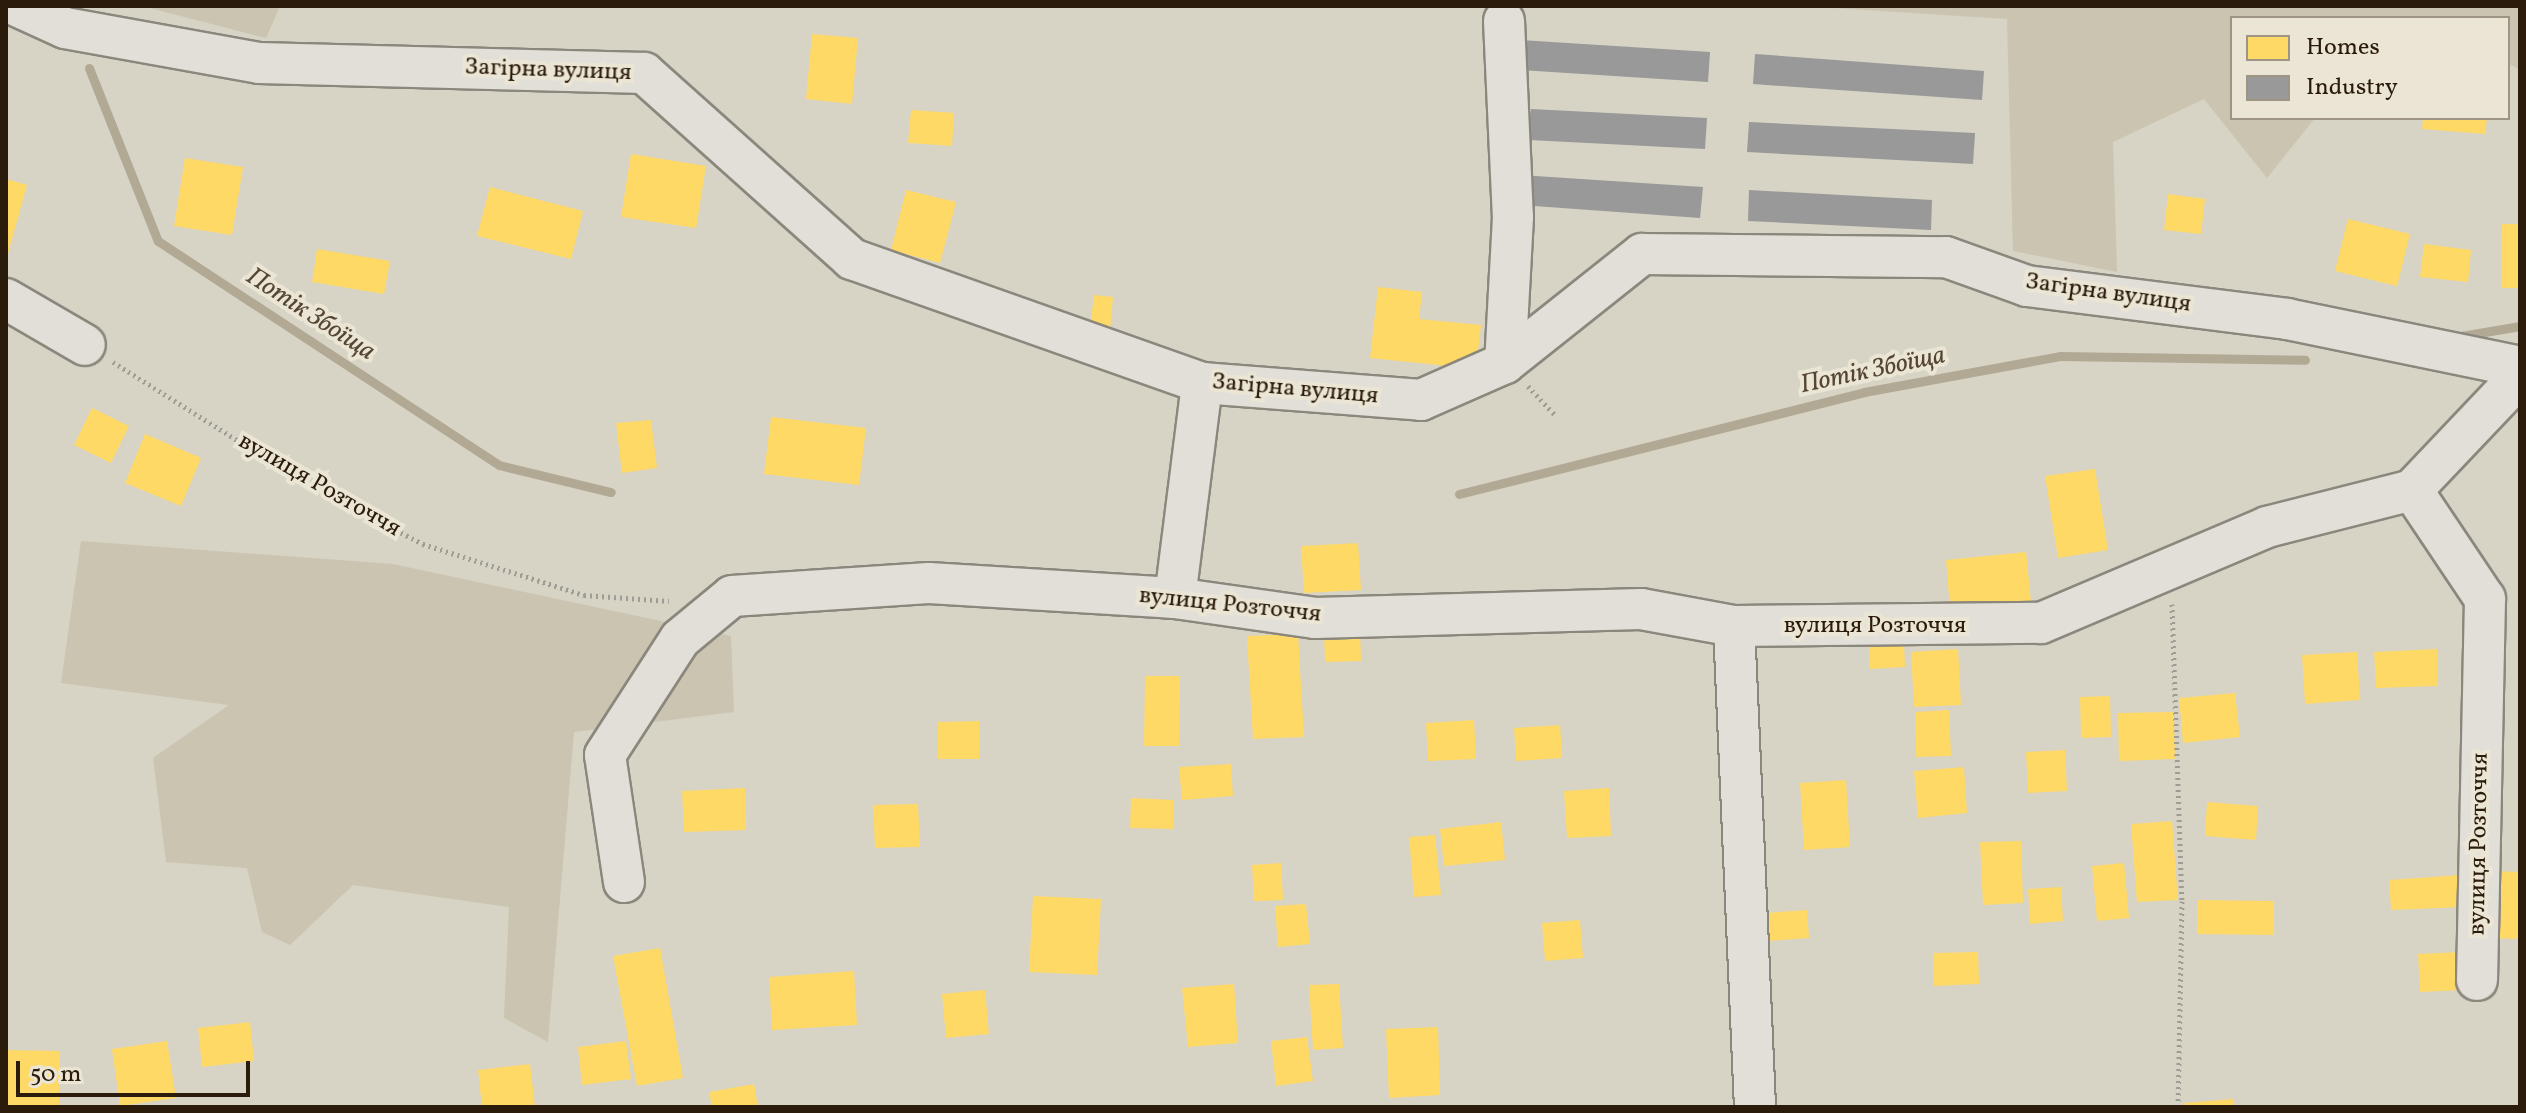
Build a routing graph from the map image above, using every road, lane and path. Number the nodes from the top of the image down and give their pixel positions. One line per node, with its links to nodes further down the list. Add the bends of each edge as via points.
1 (17, 6): 2 (street, Загірна вулиця)
2 (87, 20): 9 (street, Загірна вулиця, via 260,63 644,73 852,259)
3 (1504, 21): 6 (street, via 1513,217)
4 (6, 299): 5 (street)
5 (85, 345): 12 (path, вулиця Розточчя, via 305,483 423,544 584,595 657,601)
6 (1505, 363): 7 (street, Загірна вулиця, via 1642,254 1657,254 1946,257 2027,286 2287,319); 9 (street, Загірна вулиця, via 1421,400)
7 (2520, 367)
8 (2520, 376): 10 (street)
9 (1202, 383): 13 (street)
10 (2412, 490): 11 (street, вулиця Розточчя, via 2267,527); 16 (street, вулиця Розточчя, via 2485,599)
11 (2171, 568): 14 (street, вулиця Розточчя, via 2041,623); 18 (path, via 2182,901)
12 (732, 596): 13 (street, вулиця Розточчя, via 929,583); 15 (street, via 680,639 605,755)
13 (1175, 598): 14 (street, вулиця Розточчя, via 1315,618 1641,609)
14 (1734, 626): 17 (street)
15 (624, 882)
16 (2477, 980)
17 (1755, 1107)
18 (2178, 1107)

